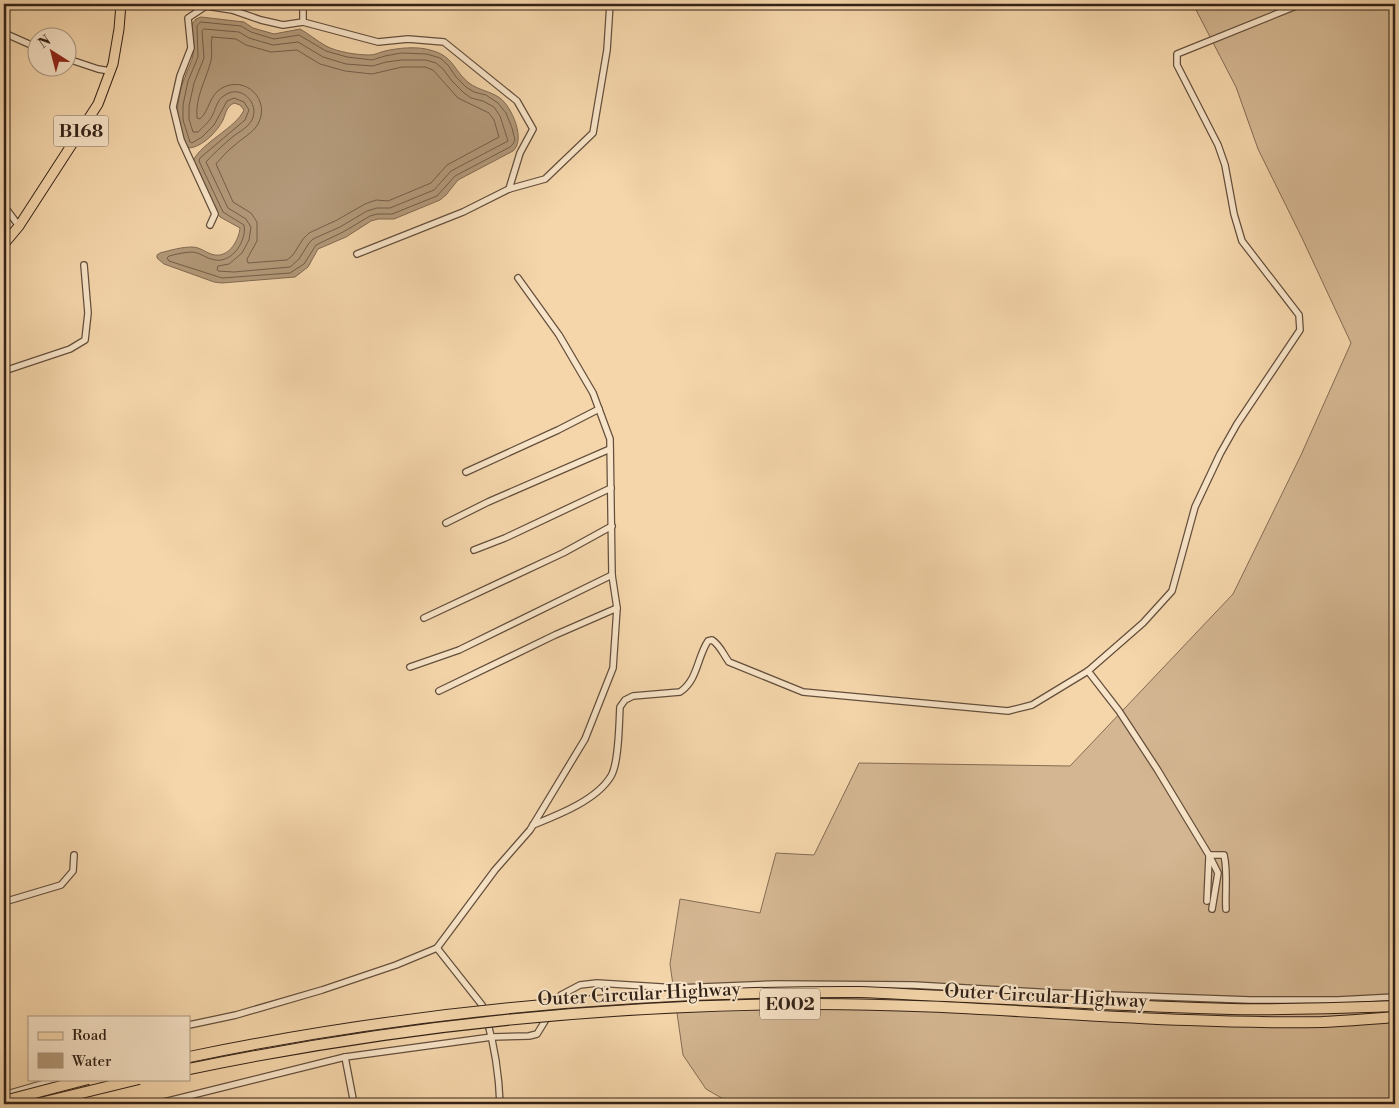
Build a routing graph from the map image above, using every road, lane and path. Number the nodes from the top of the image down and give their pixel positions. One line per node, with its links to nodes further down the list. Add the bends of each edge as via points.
1 (121, 4): 9 (main road, B168)
2 (297, 4): 5 (street, via 303,6)
3 (610, 4): 10 (street, via 607,50 594,133 546,179)
4 (1301, 4): 30 (street, via 1177,54 1177,65 1225,165 1242,241 1299,315 1300,330 1220,454 1195,507 1172,591 1143,623)
5 (303, 22): 10 (street, via 378,42 408,39 444,42 474,64 517,101 532,129 520,153); 12 (street, via 283,25 206,6 188,18 191,48 173,107 181,140 215,214)
6 (4, 33): 7 (street)
7 (28, 44)
8 (78, 62): 9 (street)
9 (110, 71): 13 (main road, B168, via 98,104)
10 (509, 189): 15 (street, via 463,212)
11 (4, 206): 13 (street)
12 (210, 225)
13 (18, 226): 14 (main road, B168)
14 (4, 244)
15 (357, 254)
16 (84, 266): 18 (street, via 88,313 85,340 70,349)
17 (518, 278): 19 (street, via 559,335)
18 (4, 372)
19 (599, 409): 20 (street, via 610,439); 21 (street)
20 (610, 449): 22 (street); 23 (street)
21 (466, 472)
22 (611, 488): 24 (street); 25 (street)
23 (446, 523)
24 (612, 526): 26 (street); 28 (street, via 564,553)
25 (474, 550)
26 (612, 574): 27 (street); 29 (street, via 459,650)
27 (617, 608): 31 (street); 32 (street, via 613,668 585,739)
28 (424, 618)
29 (410, 666)
30 (1088, 671): 32 (street, via 1032,706 1008,711 803,692 729,662 719,644 708,641 691,681 680,692 633,696 625,700 620,707 615,765 612,776 604,785 568,812); 33 (street, via 1157,769)
31 (439, 692)
32 (533, 825): 39 (street)
33 (1209, 855): 35 (street); 37 (street, via 1218,874); 38 (street, via 1224,855)
34 (74, 856): 36 (street, via 73,872 61,885)
35 (1207, 901)
36 (4, 902)
37 (1212, 909)
38 (1226, 909)
39 (437, 948): 43 (street, via 322,990); 44 (street, via 482,1005)
40 (1395, 997): 44 (street, via 1250,1000 914,985 776,984 677,988 597,983 580,985 561,995 536,1034)
41 (1395, 1006): 45 (highway, Outer Circular Highway / E002, bridge, via 1230,1009 864,992 657,996 562,1002 402,1020)
42 (1395, 1017): 47 (highway, Outer Circular Highway / E002, bridge, via 1325,1022 1236,1022 894,1005 632,1008 481,1021 349,1040)
43 (190, 1025)
44 (492, 1037): 46 (street); 58 (street)
45 (190, 1057)
46 (345, 1057): 56 (street); 57 (street)
47 (190, 1069)
48 (56, 1080): 51 (street)
49 (84, 1080): 53 (highway, bridge)
50 (135, 1080): 54 (highway, bridge)
51 (31, 1087): 52 (street); 55 (street)
52 (4, 1095)
53 (4, 1101)
54 (36, 1104)
55 (48, 1104)
56 (156, 1104)
57 (354, 1104)
58 (500, 1104)

